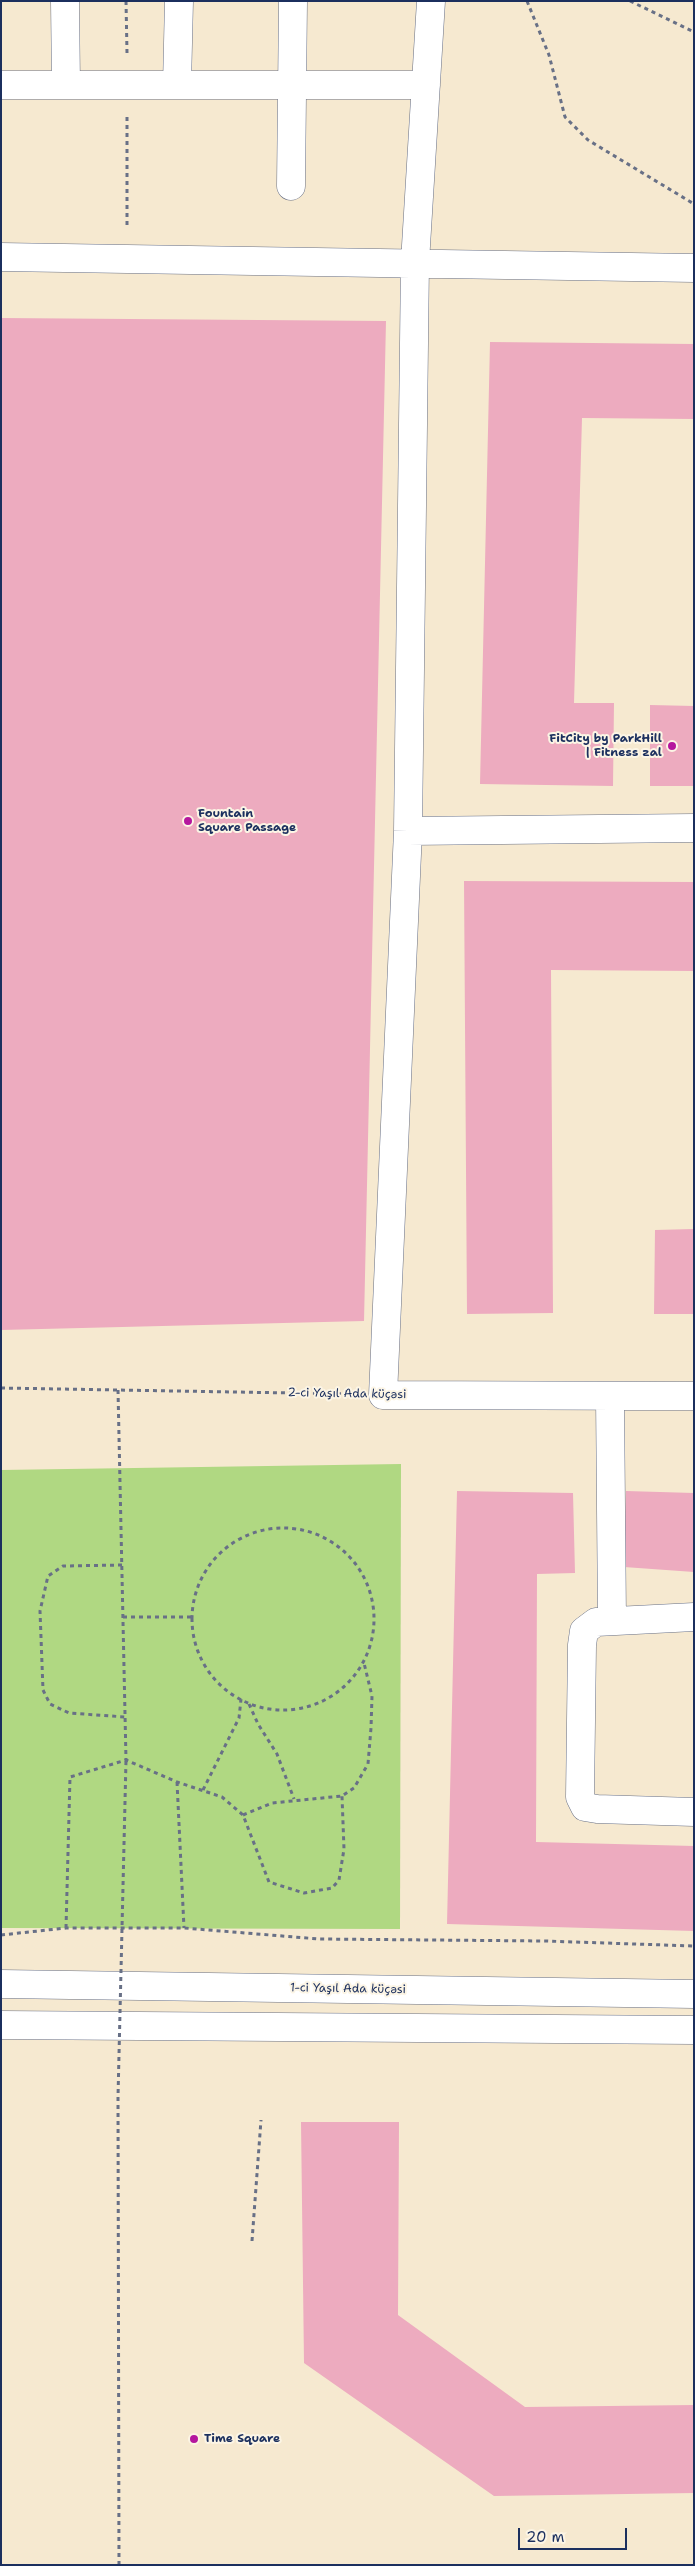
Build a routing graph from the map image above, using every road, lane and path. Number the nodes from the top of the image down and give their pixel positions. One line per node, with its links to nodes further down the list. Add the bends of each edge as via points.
1 (65, 1): 10 (street)
2 (126, 1): 11 (path)
3 (179, 1): 12 (street)
4 (293, 1): 14 (street)
5 (431, 1): 13 (street)
6 (527, 1): 16 (path, via 549,55 565,117 588,140)
7 (630, 1): 8 (path)
8 (694, 32)
9 (1, 85): 10 (street)
10 (66, 85): 11 (street)
11 (127, 85): 12 (street); 18 (path)
12 (177, 85): 14 (street)
13 (426, 85): 14 (street); 19 (street)
14 (292, 86): 15 (street)
15 (291, 186)
16 (694, 204)
17 (1, 257): 18 (street)
18 (128, 257): 19 (street)
19 (415, 262): 20 (street); 22 (street)
20 (694, 268)
21 (694, 828): 22 (street)
22 (408, 831): 25 (street)
23 (1, 1388): 24 (path, 2-ci Yaşıl Ada küçəsi)
24 (118, 1390): 25 (path, 2-ci Yaşıl Ada küçəsi); 28 (path)
25 (383, 1395): 26 (street, 2-ci Yaşıl Ada küçəsi)
26 (610, 1396): 27 (street, 2-ci Yaşıl Ada küçəsi); 32 (street)
27 (694, 1396)
28 (122, 1565): 29 (path); 36 (path, via 63,1566 48,1576 40,1610 43,1690 50,1704 69,1713)
29 (122, 1617): 30 (path); 36 (path)
30 (191, 1617): 33 (path, via 202,1574 232,1542 252,1532 274,1527 296,1528 337,1544 366,1578 373,1598 375,1620 372,1642); 34 (path, via 193,1639 201,1659 213,1678)
31 (694, 1617): 32 (street)
32 (612, 1621): 42 (street, via 596,1622 584,1631 580,1797 585,1806 597,1809)
33 (364, 1663): 35 (path, via 351,1681 314,1705 270,1710); 40 (path, via 372,1696 368,1764 354,1788)
34 (241, 1699): 35 (path); 39 (path, via 239,1718)
35 (249, 1704): 41 (path, via 278,1754)
36 (125, 1717): 37 (path)
37 (126, 1760): 38 (path); 44 (path, via 70,1777); 54 (path, bridge, via 118,2097)
38 (177, 1782): 39 (path); 45 (path)
39 (203, 1790): 43 (path, via 222,1797)
40 (342, 1796): 41 (path); 43 (path, via 344,1849 339,1880 332,1888 304,1894 269,1882)
41 (294, 1799): 43 (path, via 272,1803)
42 (694, 1812)
43 (242, 1815)
44 (66, 1928): 45 (path); 46 (path)
45 (184, 1928): 47 (path, via 319,1939)
46 (1, 1935)
47 (694, 1946)
48 (1, 1984): 49 (street, 1-ci Yaşıl Ada küçəsi)
49 (694, 1994)
50 (1, 2025): 51 (street)
51 (694, 2030)
52 (261, 2120): 53 (path)
53 (252, 2242)
54 (119, 2565)

